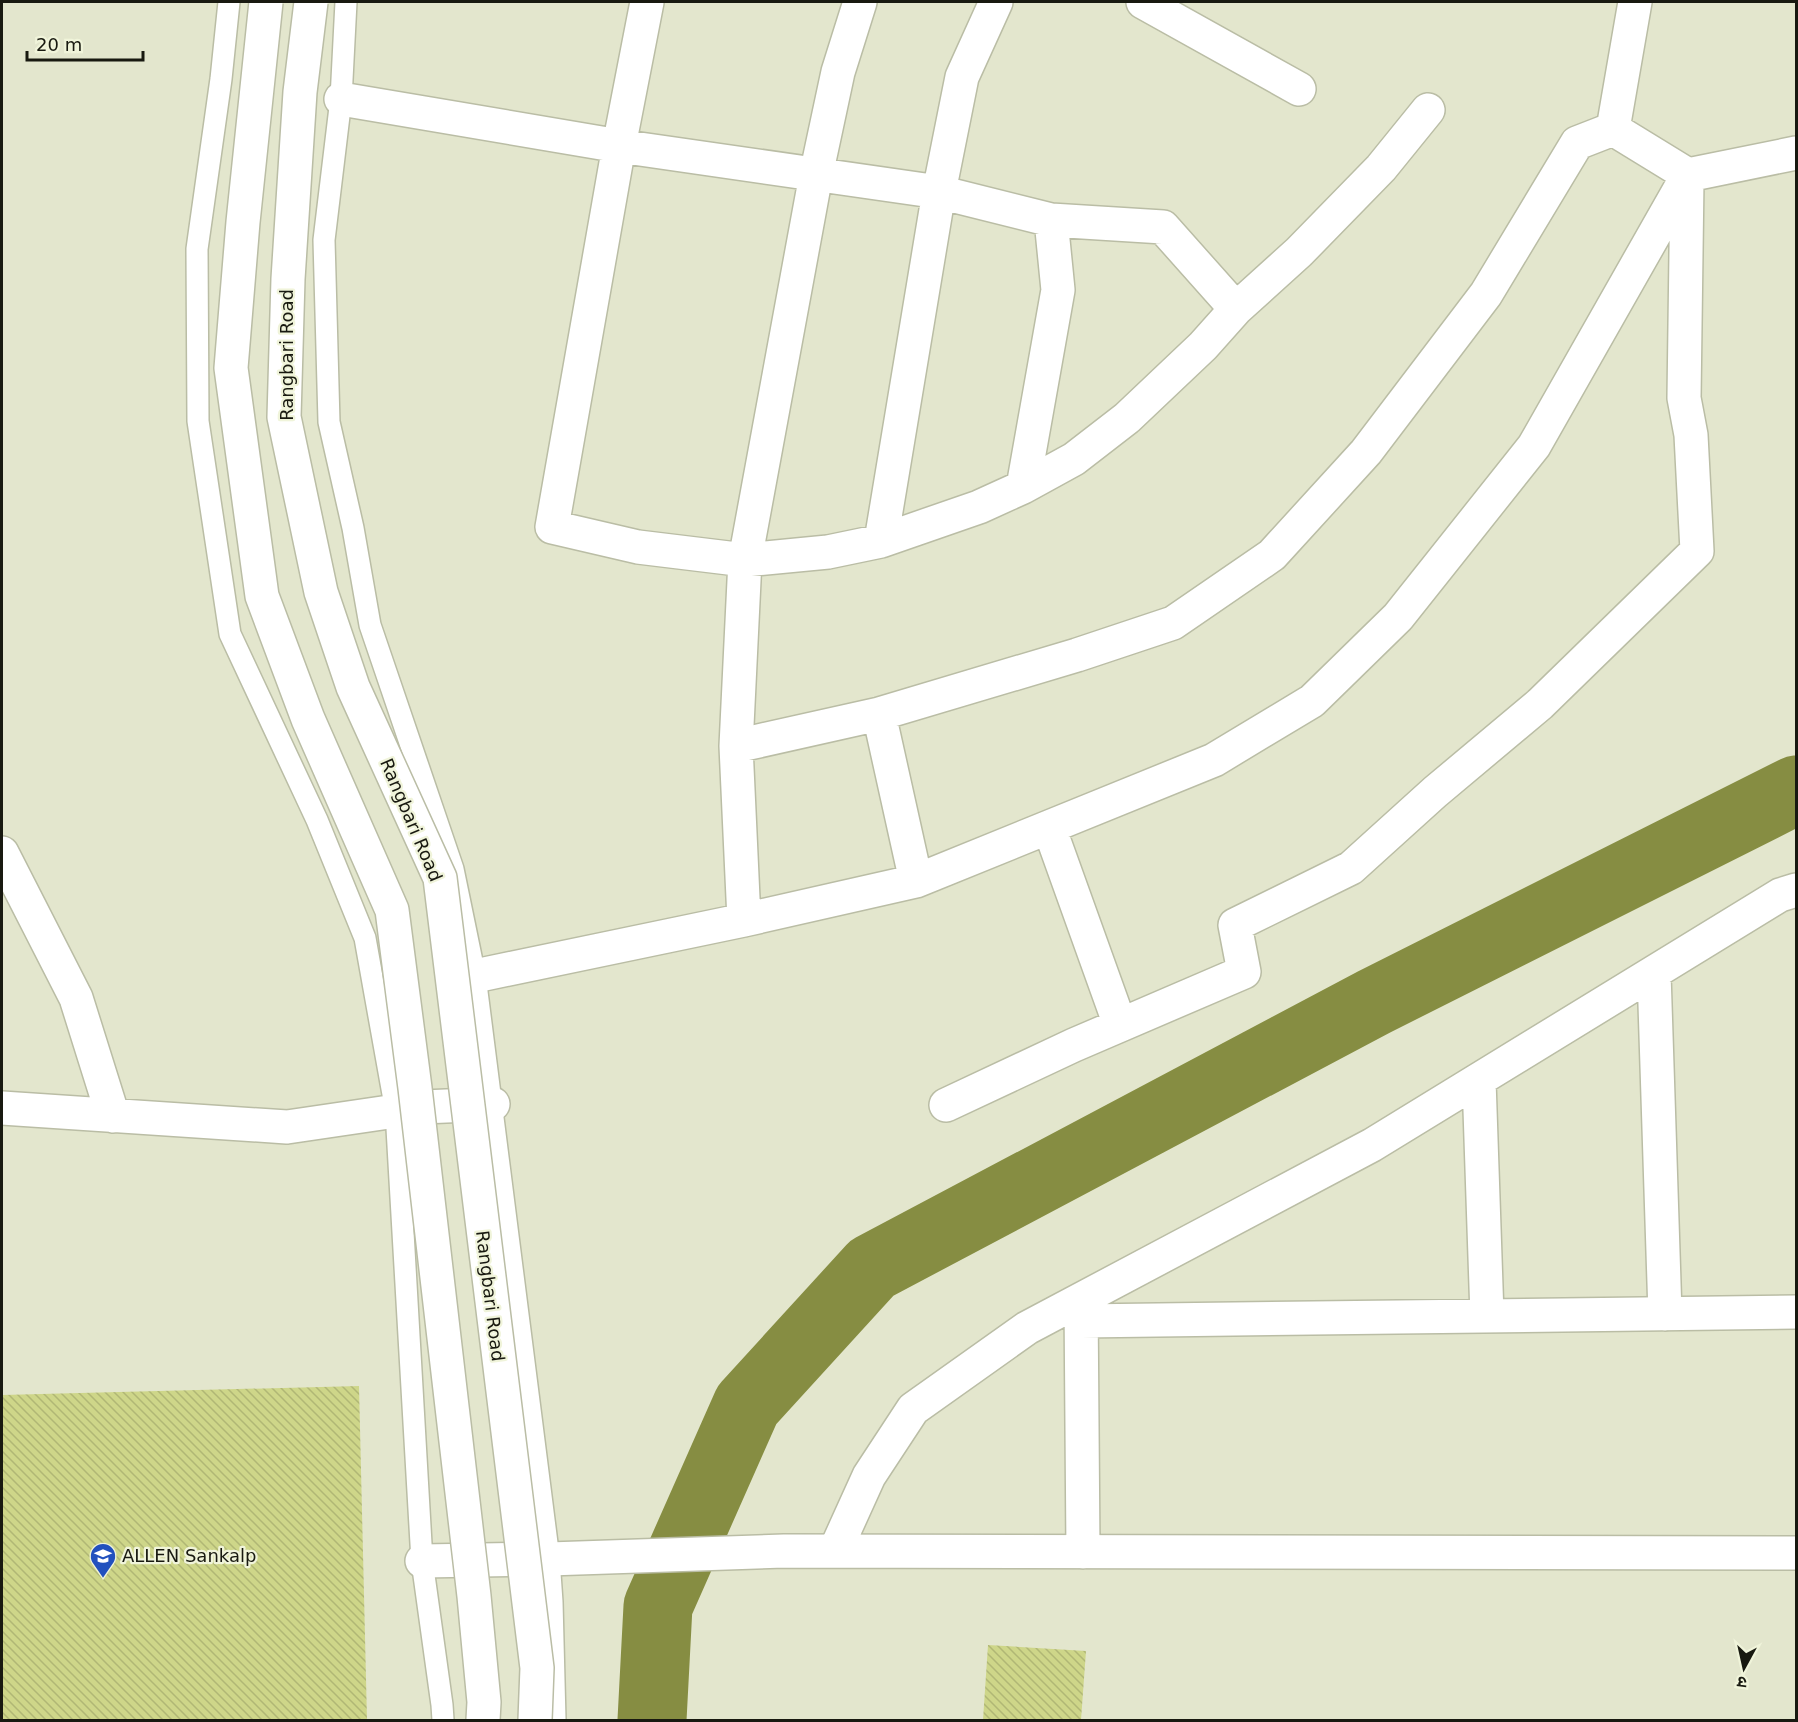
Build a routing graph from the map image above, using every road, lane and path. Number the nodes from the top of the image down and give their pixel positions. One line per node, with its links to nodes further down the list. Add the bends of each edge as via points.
1 (229, 2): 38 (lane, via 197,249 198,421 228,622 365,938)
2 (266, 2): 50 (street, bridge, via 231,368 262,596 308,719 392,910 474,1596)
3 (311, 2): 51 (street, Rangbari Road, bridge, via 300,92 284,417 321,592 353,687 440,878 537,1668)
4 (346, 2): 11 (lane)
5 (647, 2): 14 (street)
6 (861, 2): 16 (street, via 838,72)
7 (996, 2): 18 (street, via 962,77)
8 (1143, 2): 10 (street)
9 (1635, 2): 13 (street)
10 (1299, 89)
11 (341, 99): 14 (street); 32 (lane, via 324,240 329,422 353,528 369,625 453,869)
12 (1428, 110): 20 (street, via 1381,168 1299,252)
13 (1613, 129): 17 (street); 24 (street, via 1577,143 1486,294 1366,452 1272,555 1173,623)
14 (619, 146): 16 (street); 23 (street, via 552,527 638,547)
15 (1797, 153): 17 (street)
16 (816, 175): 18 (street); 23 (street)
17 (1688, 175): 26 (street, via 1534,446 1398,617 1312,701 1214,760); 33 (street, via 1684,398 1691,435 1697,550 1540,704 1351,868 1235,926 1244,972)
18 (939, 192): 19 (street); 22 (street)
19 (1051, 220): 20 (street, via 1163,227); 21 (street, via 1058,290)
20 (1236, 309): 21 (street, via 1127,418 1074,459)
21 (1023, 487): 22 (street, via 979,507)
22 (881, 541): 23 (street, via 828,552)
23 (745, 560): 25 (street)
24 (879, 714): 25 (street); 28 (street)
25 (736, 746): 30 (street)
26 (1049, 827): 28 (street); 33 (street)
27 (2, 853): 39 (street, via 76,998)
28 (916, 881): 30 (street)
29 (1797, 890): 31 (street, via 1780,896)
30 (744, 920): 32 (street)
31 (1654, 973): 34 (street); 42 (street)
32 (475, 976): 35 (lane)
33 (1120, 1025): 36 (street)
34 (1479, 1080): 40 (street); 43 (street)
35 (493, 1104): 38 (street); 47 (lane, via 510,1260)
36 (946, 1105)
37 (2, 1108): 39 (street)
38 (396, 1111): 39 (street, via 287,1127); 48 (lane)
39 (113, 1116)
40 (1081, 1310): 43 (street); 44 (street, via 1027,1328 913,1409 869,1476); 45 (street)
41 (1797, 1312): 42 (street)
42 (1665, 1314): 43 (street)
43 (1487, 1316)
44 (835, 1551): 45 (street); 47 (street)
45 (1083, 1552): 46 (street)
46 (1797, 1553)
47 (555, 1558): 48 (street); 52 (lane)
48 (422, 1561): 49 (lane)
49 (443, 1720)
50 (483, 1720)
51 (535, 1720)
52 (555, 1720)

